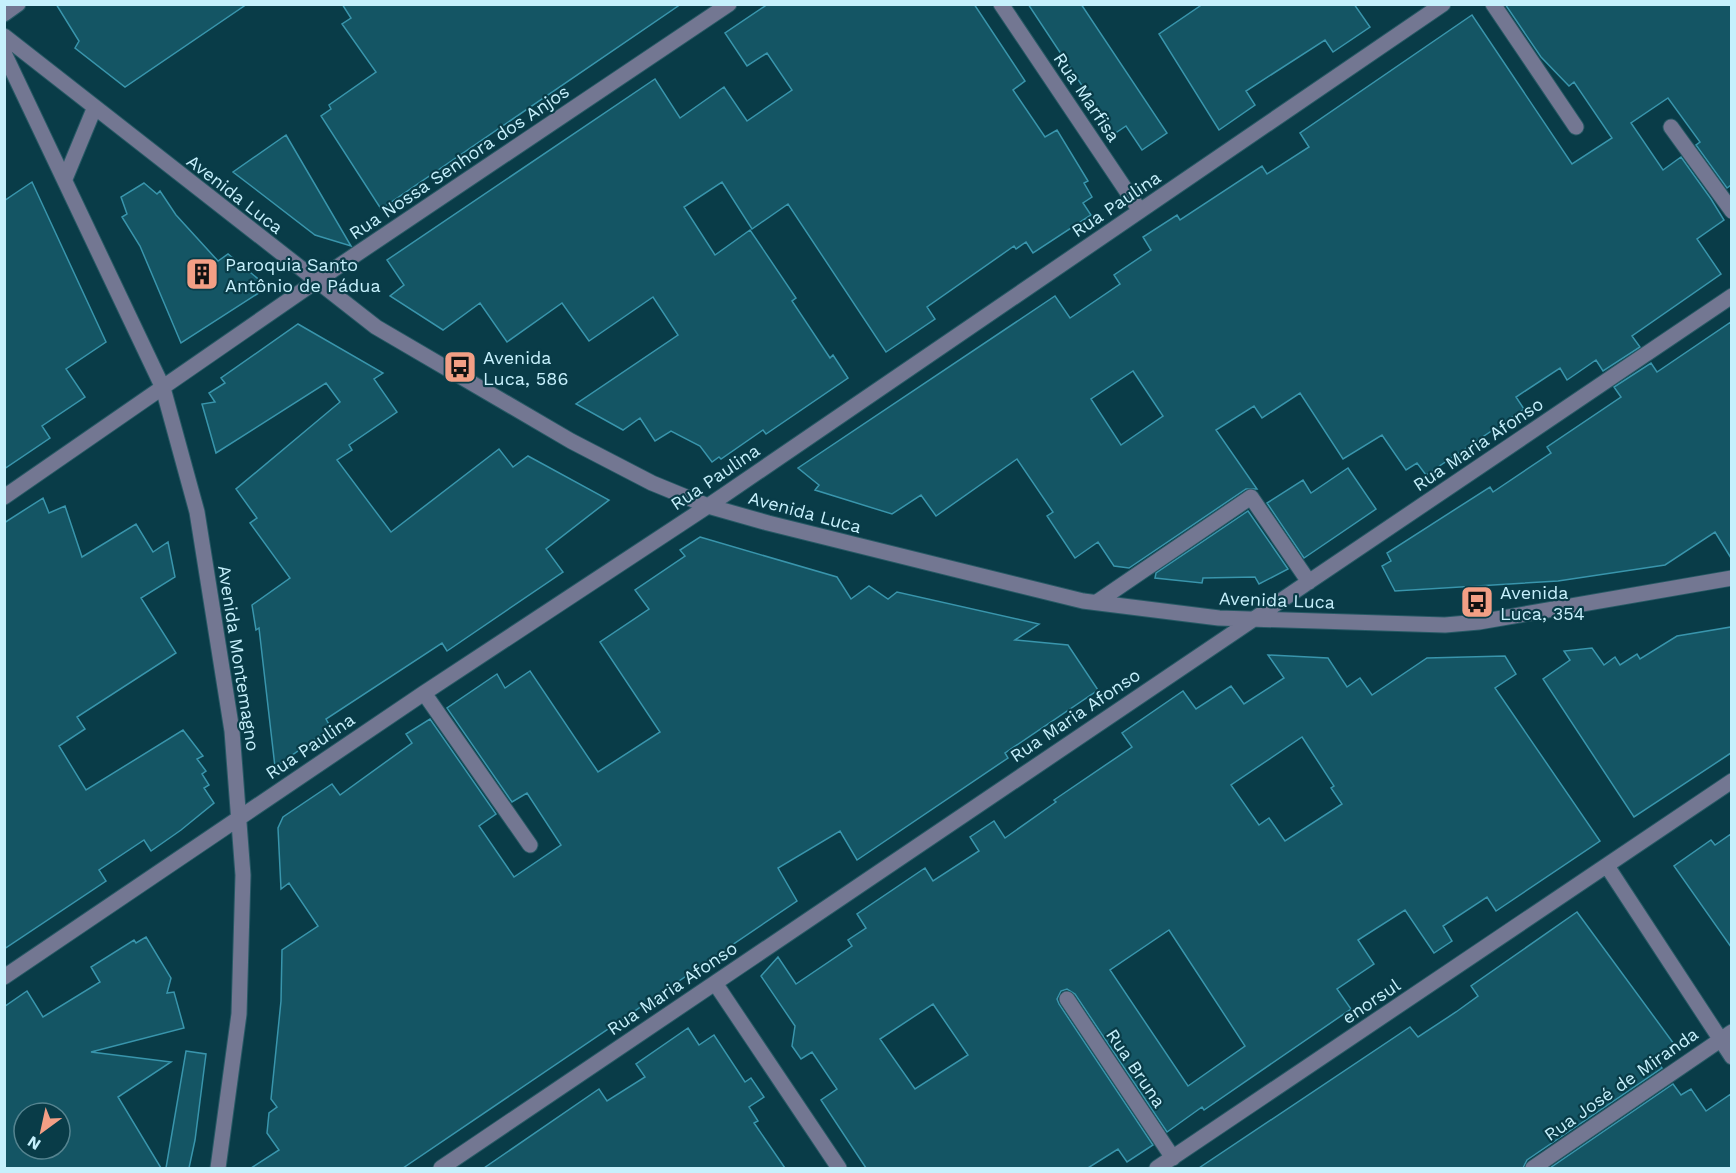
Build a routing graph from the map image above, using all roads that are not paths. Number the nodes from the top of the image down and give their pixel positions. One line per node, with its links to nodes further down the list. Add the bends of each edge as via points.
1 (18, 4): 6 (street)
2 (729, 4): 15 (street, Rua Nossa Senhora dos Anjos)
3 (1001, 4): 13 (street, Rua Marfisa)
4 (1443, 4): 13 (street, Rua Paulina)
5 (1493, 4): 10 (street)
6 (4, 14)
7 (4, 36): 9 (street, Avenida Luca)
8 (4, 53): 12 (street, Avenida Montemagno)
9 (94, 109): 12 (street); 15 (street, Avenida Luca)
10 (1576, 127)
11 (1671, 127): 14 (street)
12 (65, 179): 17 (street, Avenida Montemagno)
13 (1140, 211): 19 (street, Rua Paulina)
14 (1731, 211)
15 (315, 282): 17 (street, Rua Nossa Senhora dos Anjos); 19 (street, Avenida Luca, via 376,327 571,441 652,483)
16 (1731, 296): 21 (street, Rua Maria Afonso)
17 (163, 388): 18 (street, Rua Nossa Senhora dos Anjos); 26 (street, Avenida Montemagno, via 197,512 232,731)
18 (4, 497)
19 (708, 506): 22 (street, Avenida Luca); 24 (street, Rua Paulina)
20 (1731, 578): 23 (street, Avenida Luca, via 1445,625)
21 (1309, 582): 22 (street, via 1251,497); 23 (street, Rua Maria Afonso)
22 (1096, 602): 23 (street, Avenida Luca)
23 (1252, 619): 30 (street, Rua Maria Afonso)
24 (424, 693): 26 (street, Rua Paulina); 27 (street)
25 (1731, 781): 28 (street, enorsul)
26 (241, 817): 29 (street, Rua Paulina); 35 (street, Avenida Montemagno, via 238,1014)
27 (530, 845)
28 (1607, 866): 32 (street); 34 (street, enorsul)
29 (4, 977)
30 (715, 983): 36 (street, Rua Maria Afonso); 37 (street)
31 (1067, 999): 34 (street, Rua Bruna)
32 (1726, 1036): 33 (street); 39 (street, Rua José de Miranda)
33 (1731, 1058)
34 (1173, 1158): 38 (street, enorsul)
35 (218, 1168)
36 (441, 1168)
37 (839, 1168)
38 (1157, 1168)
39 (1533, 1168)

